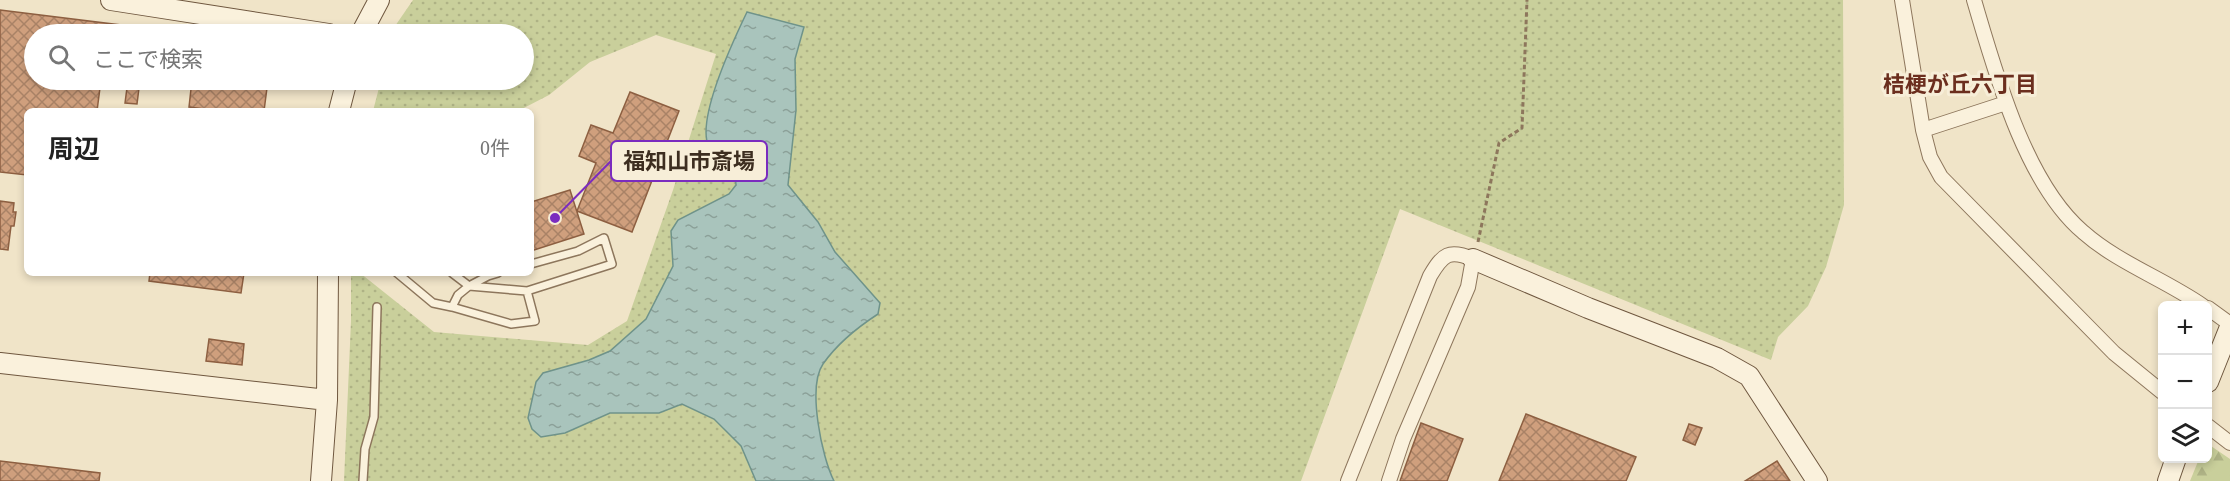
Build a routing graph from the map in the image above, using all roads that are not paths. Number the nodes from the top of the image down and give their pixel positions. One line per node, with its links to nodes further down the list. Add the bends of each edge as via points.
1 (111, 0): 5 (street)
2 (379, 0): 6 (street)
3 (1902, 0): 10 (street)
4 (1974, 0): 8 (street)
5 (265, 24)
6 (366, 24)
7 (344, 90): 9 (street)
8 (2006, 103): 10 (street); 19 (street, via 2037,173 2082,232)
9 (340, 108)
10 (1923, 130): 26 (street, via 1930,157 1941,177 2114,353)
11 (1473, 259): 33 (street, via 1458,253 1441,259 1430,276); 34 (street, via 1468,287); 35 (street, via 1717,358 1749,376)
12 (534, 263): 18 (lane, via 578,251 604,238 612,264)
13 (328, 276): 27 (street)
14 (401, 276): 21 (lane, via 433,303)
15 (456, 276): 17 (lane)
16 (488, 276): 17 (lane)
17 (469, 286): 18 (lane); 21 (lane, via 458,295)
18 (527, 291): 21 (lane, via 535,321 511,324)
19 (2194, 301)
20 (377, 307): 32 (lane, via 374,417 365,449)
21 (452, 308)
22 (2212, 311): 23 (street)
23 (2230, 325): 25 (street)
24 (0, 363): 27 (street)
25 (2212, 372)
26 (2158, 388)
27 (327, 400): 31 (street)
28 (2212, 429): 29 (street)
29 (2230, 443)
30 (2175, 463): 36 (street)
31 (321, 481)
32 (363, 481)
33 (1347, 481)
34 (1389, 481)
35 (1817, 481)
36 (2168, 481)

